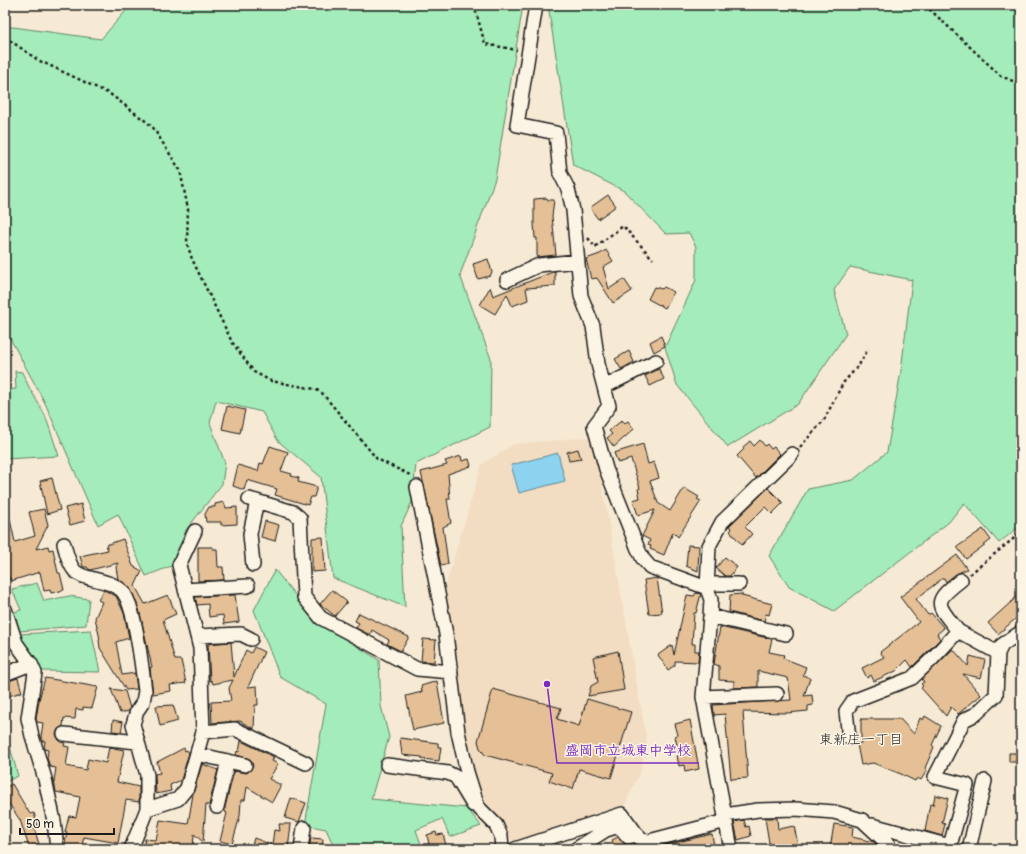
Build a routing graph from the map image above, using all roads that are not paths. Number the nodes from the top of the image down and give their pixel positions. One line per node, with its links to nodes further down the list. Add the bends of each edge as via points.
1 (536, 5): 2 (street, via 517,125 556,133 560,173 568,189 573,210)
2 (577, 261): 3 (street, via 539,265); 5 (street, via 580,296 593,326)
3 (507, 280)
4 (656, 361): 5 (street)
5 (604, 387): 14 (street, via 610,406 594,426 606,469 643,559 650,567)
6 (792, 454): 14 (street, via 722,522 709,546)
7 (417, 487): 25 (street)
8 (195, 531): 15 (street, via 179,565)
9 (64, 544): 32 (street, via 71,567 76,573 116,586 124,592 131,610 145,691 133,724)
10 (253, 565): 25 (street, via 250,534 253,500 294,512 300,518 304,597 321,618 417,669)
11 (961, 580): 18 (street, via 939,601 940,608)
12 (739, 584): 14 (street)
13 (248, 586): 15 (street)
14 (707, 586): 17 (street, via 711,600)
15 (185, 590): 21 (street)
16 (5, 609): 24 (street, via 16,643)
17 (710, 616): 20 (street); 28 (street)
18 (958, 631): 23 (street); 31 (street, via 912,678 853,701 846,711)
19 (1021, 632): 23 (street, via 1002,645)
20 (786, 634)
21 (197, 636): 22 (street, via 241,634); 29 (street, via 200,648)
22 (251, 639)
23 (998, 653): 46 (street, via 996,695 976,714 964,720 935,778 967,785)
24 (32, 664): 26 (street); 47 (street, via 35,673 29,712 30,728 45,779)
25 (451, 672): 40 (street, via 458,732)
26 (5, 674)
27 (777, 694): 28 (street)
28 (703, 697): 42 (street)
29 (203, 732): 33 (street); 35 (street, via 235,729)
30 (64, 734): 32 (street)
31 (849, 738)
32 (137, 742): 41 (street, via 147,775)
33 (197, 754): 34 (street); 41 (street, via 187,788 178,799)
34 (228, 761): 36 (street); 39 (street)
35 (306, 763)
36 (245, 765)
37 (387, 765): 40 (street, via 448,773 456,778 473,805)
38 (985, 781): 55 (street)
39 (217, 807)
40 (478, 807): 50 (street, via 496,825 501,836)
41 (146, 809): 48 (street)
42 (726, 818): 43 (street, via 758,810 824,811); 45 (street, via 649,841 641,840); 53 (street)
43 (869, 824): 46 (street); 54 (street, via 888,844)
44 (304, 828): 49 (street)
45 (638, 835): 51 (street, via 622,814); 52 (street, via 628,837 619,826 606,830)
46 (950, 848)
47 (57, 849)
48 (131, 849)
49 (301, 849)
50 (502, 849)
51 (515, 849)
52 (576, 849)
53 (731, 849)
54 (888, 849)
55 (969, 849)

